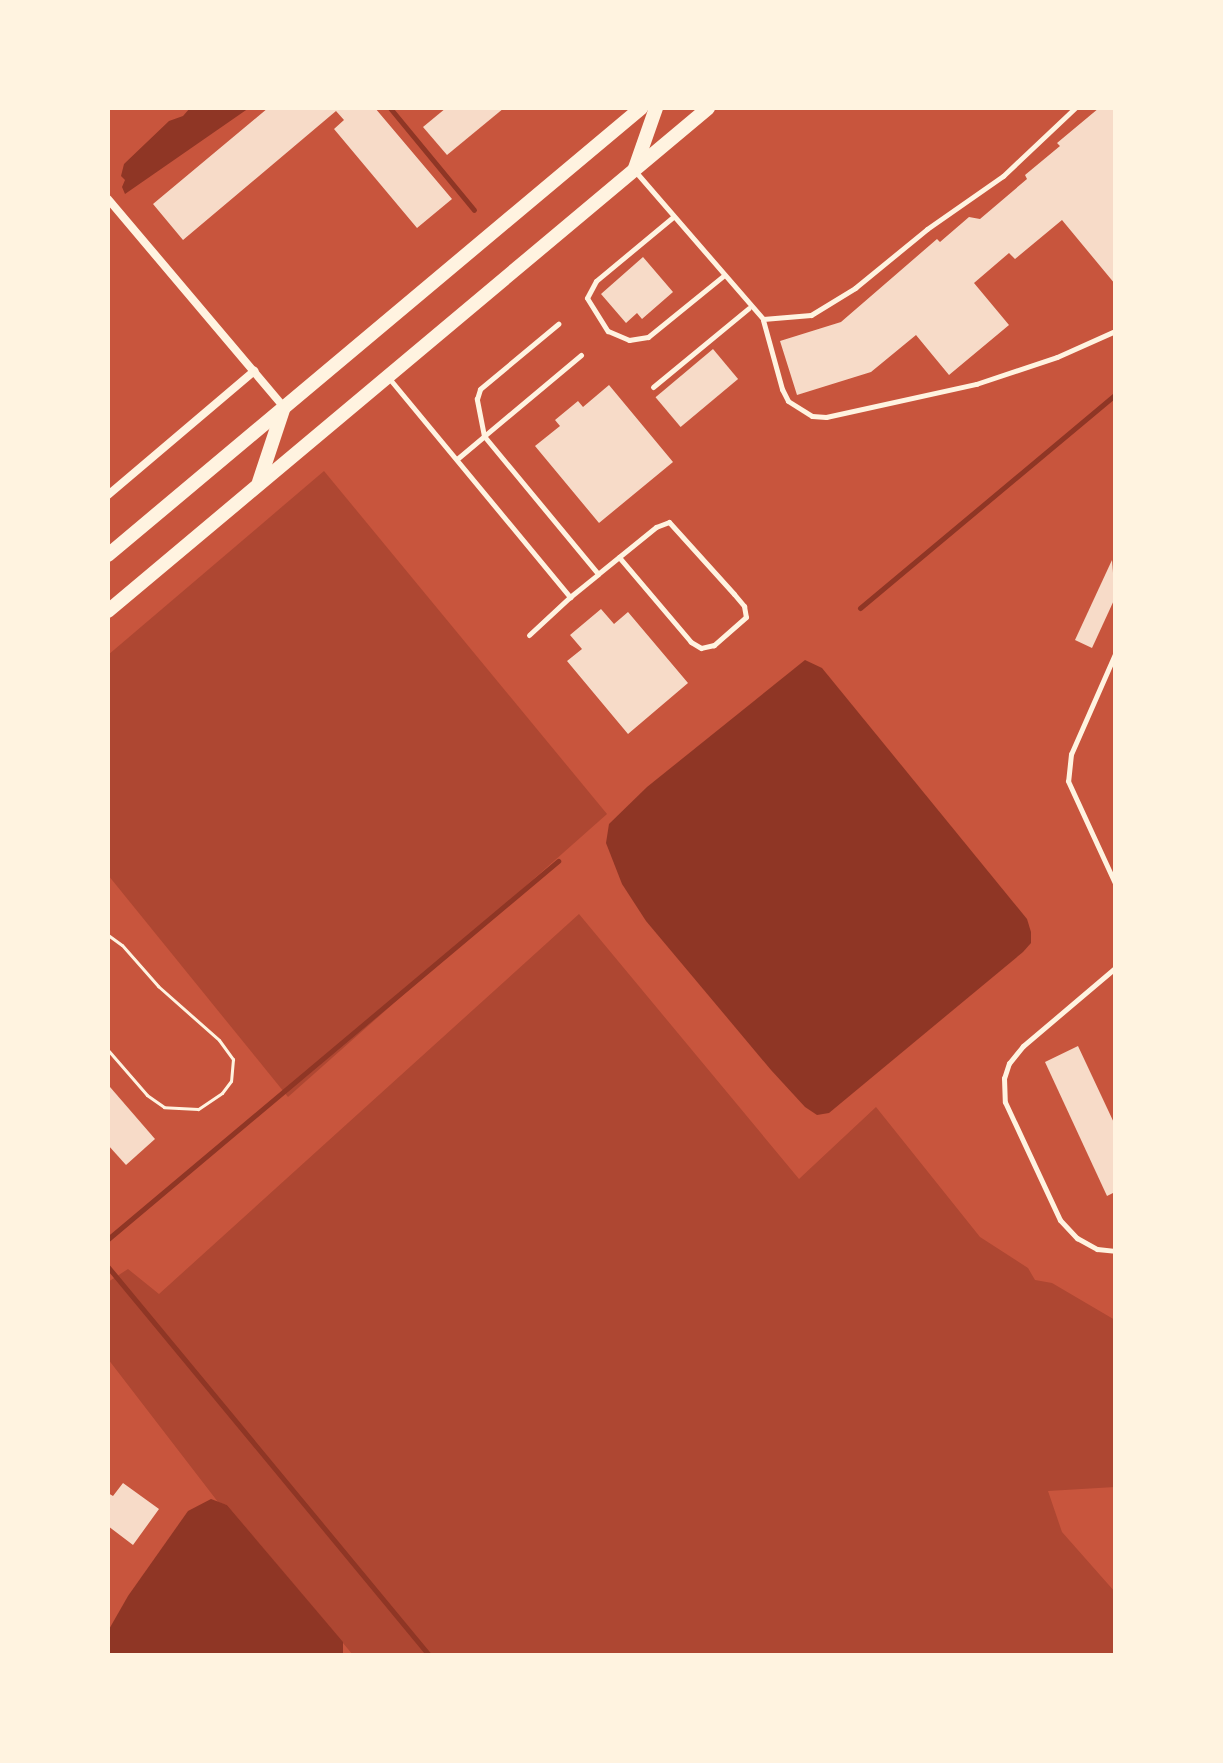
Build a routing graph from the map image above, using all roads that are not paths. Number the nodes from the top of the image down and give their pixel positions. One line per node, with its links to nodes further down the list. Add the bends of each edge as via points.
1 (641, 108): 17 (main road)
2 (656, 108): 5 (main road)
3 (708, 108): 5 (main road)
4 (1075, 108): 10 (lane, via 1003,176 855,288 811,315)
5 (634, 170): 7 (lane); 15 (main road)
6 (108, 199): 14 (street)
7 (673, 217): 8 (lane); 8 (lane, via 596,281 587,298 608,331 629,340 648,337)
8 (723, 276): 9 (lane)
9 (749, 308): 10 (lane); 16 (lane)
10 (763, 319): 12 (lane, via 788,401 812,416 826,417 976,384)
11 (558, 324): 18 (lane, via 480,389)
12 (1115, 331)
13 (581, 355): 18 (lane)
14 (254, 371): 17 (street); 21 (street)
15 (388, 377): 19 (lane); 20 (main road)
16 (653, 387)
17 (284, 407): 20 (main road); 22 (main road)
18 (484, 436): 19 (lane); 24 (lane)
19 (457, 459): 25 (lane)
20 (257, 486): 26 (main road)
21 (108, 495)
22 (108, 555)
23 (619, 557): 23 (lane, via 669,522 739,600 746,617 714,645 701,648); 24 (lane)
24 (598, 574): 25 (lane)
25 (570, 597): 27 (lane)
26 (108, 611)
27 (529, 635)
28 (1115, 654): 29 (lane, via 1071,754 1068,781)
29 (1115, 883)
30 (1115, 968): 31 (lane, via 1023,1046 1004,1078 1005,1102 1060,1220 1077,1238)
31 (1115, 1251)

